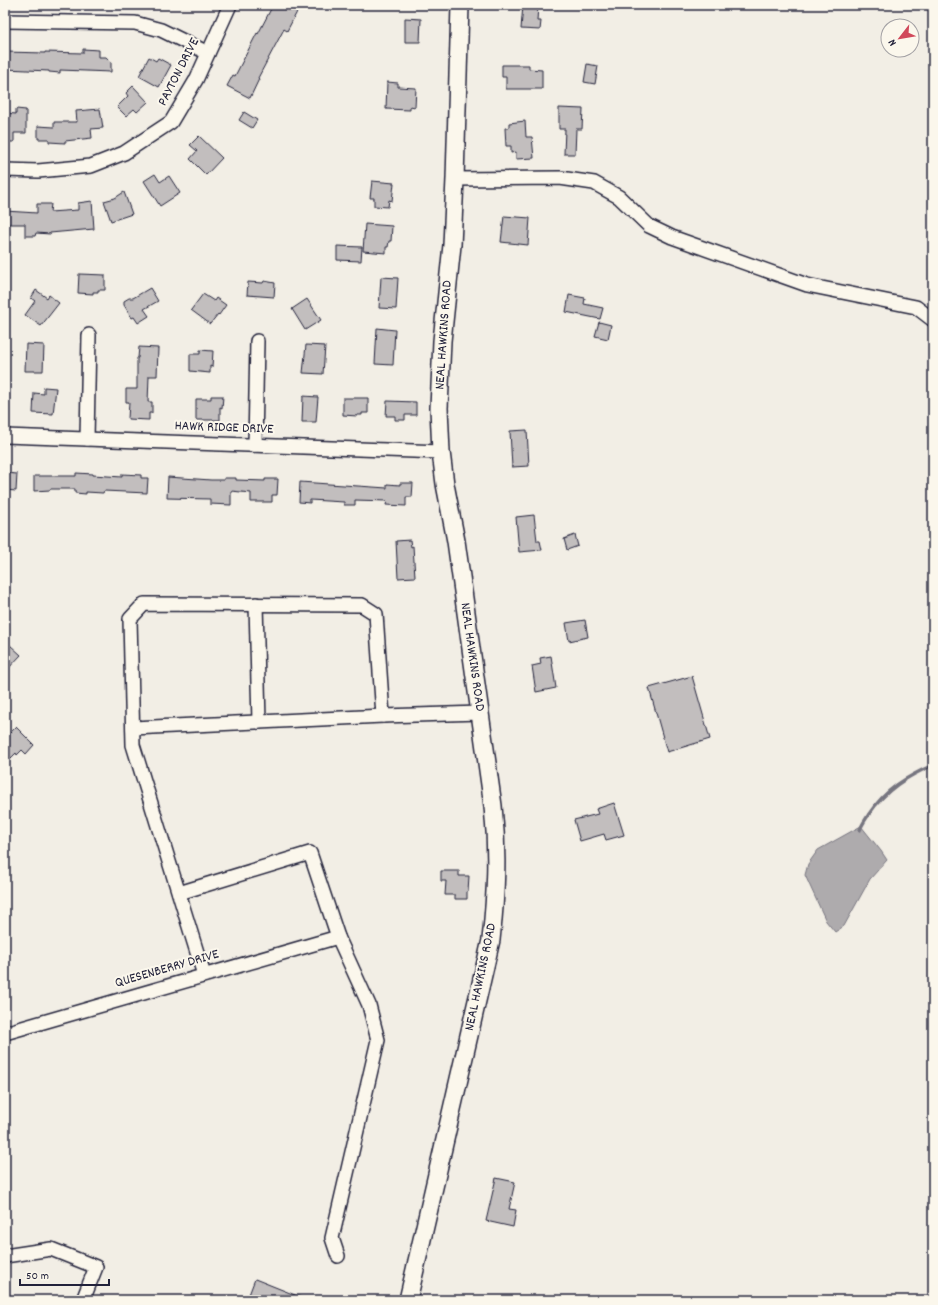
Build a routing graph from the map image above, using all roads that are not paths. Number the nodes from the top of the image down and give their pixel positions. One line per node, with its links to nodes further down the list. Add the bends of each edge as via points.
1 (230, 5): 4 (street, PAYTON DRIVE)
2 (460, 5): 6 (street, NEAL HAWKINS ROAD)
3 (5, 21): 4 (street, via 135,23 161,30)
4 (208, 53): 5 (street, PAYTON DRIVE, via 196,80 171,122 124,153 91,166 38,171)
5 (5, 170)
6 (455, 179): 7 (street, via 560,178 594,183 619,197 649,226 672,237 808,285 916,307); 13 (street, NEAL HAWKINS ROAD, via 452,244 442,341 439,408)
7 (933, 320)
8 (89, 335): 11 (street)
9 (257, 342): 12 (street)
10 (5, 436): 11 (street, HAWK RIDGE DRIVE)
11 (87, 439): 12 (street, HAWK RIDGE DRIVE)
12 (255, 445): 13 (street, HAWK RIDGE DRIVE)
13 (441, 452): 15 (street, NEAL HAWKINS ROAD)
14 (256, 604): 16 (street, via 362,604 376,614); 17 (street); 18 (street, via 144,604 130,619)
15 (480, 713): 16 (street); 26 (street, NEAL HAWKINS ROAD, via 496,834 496,884 491,940)
16 (383, 716): 17 (street)
17 (259, 722): 18 (street)
18 (133, 728): 19 (street, via 133,745)
19 (178, 893): 20 (street, via 310,853); 21 (street)
20 (338, 937): 21 (street, QUESENBERRY DRIVE); 24 (street, via 369,1005 378,1040 332,1238)
21 (204, 975): 22 (street, QUESENBERRY DRIVE)
22 (5, 1032)
23 (5, 1256): 25 (street, via 51,1249 96,1267)
24 (338, 1256)
25 (83, 1300)
26 (408, 1300)

